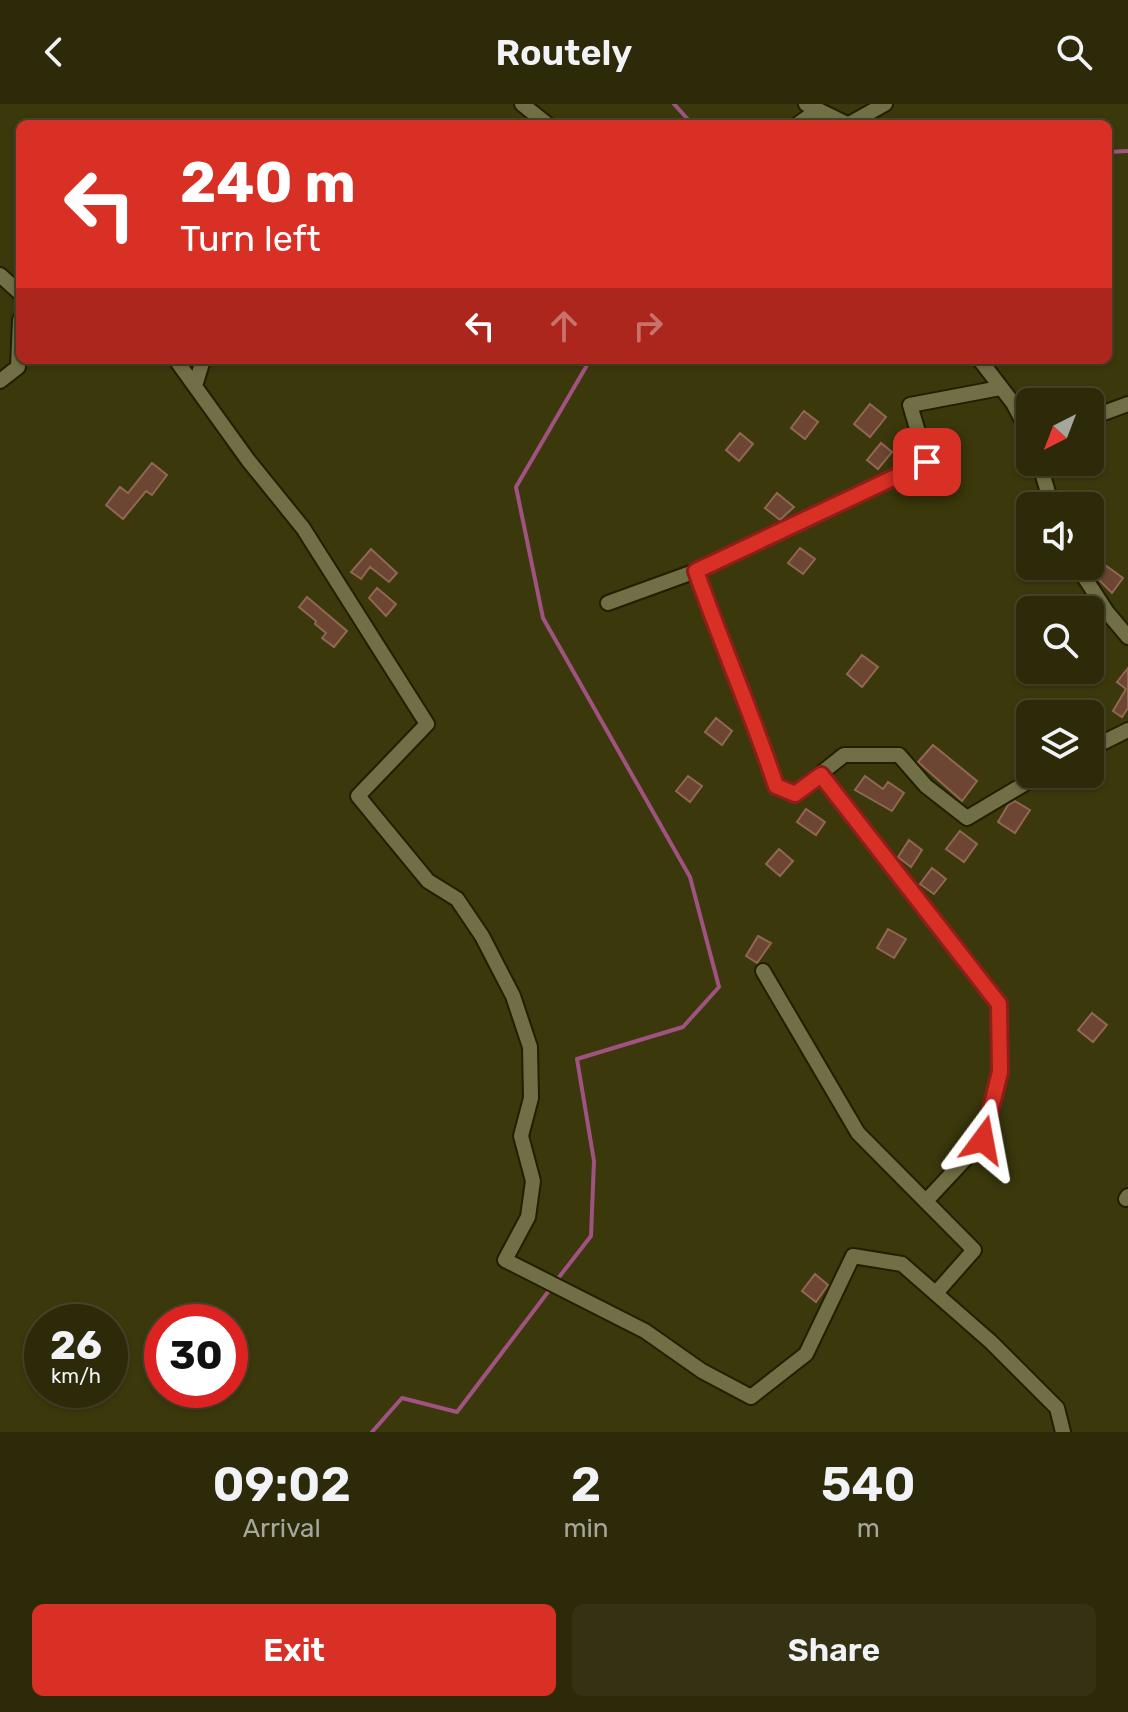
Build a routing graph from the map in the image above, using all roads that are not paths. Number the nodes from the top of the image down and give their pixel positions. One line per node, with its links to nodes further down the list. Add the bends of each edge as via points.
1 (522, 104): 4 (street)
2 (885, 104): 6 (street)
3 (812, 107): 5 (street)
4 (542, 120)
5 (840, 120)
6 (855, 120)
7 (0, 275): 8 (street)
8 (16, 289)
9 (18, 364): 13 (street)
10 (179, 364): 14 (street)
11 (202, 364): 14 (street)
12 (983, 364): 15 (street)
13 (0, 381)
14 (195, 386): 29 (street, via 303,528 427,724 358,796 428,881 457,899 513,996 530,1047 531,1098 521,1136 533,1181 528,1217 505,1260 645,1331 751,1397 806,1354 853,1256 902,1264)
15 (1000, 388): 17 (street); 19 (street, via 910,405 927,462)
16 (1128, 404): 18 (street)
17 (1016, 413)
18 (1104, 413)
19 (696, 571): 21 (street); 25 (street, via 776,786 795,794)
20 (1086, 580): 22 (street)
21 (608, 603)
22 (1128, 637)
23 (1128, 730): 24 (street)
24 (1104, 742)
25 (821, 775): 26 (street, via 844,755 899,755 926,786 967,818); 28 (street, via 999,1004 1000,1072 983,1140)
26 (1017, 788)
27 (763, 971): 28 (street, via 858,1133)
28 (926, 1201): 29 (street, via 974,1250)
29 (936, 1293): 30 (street, via 1057,1408)
30 (1063, 1432)

